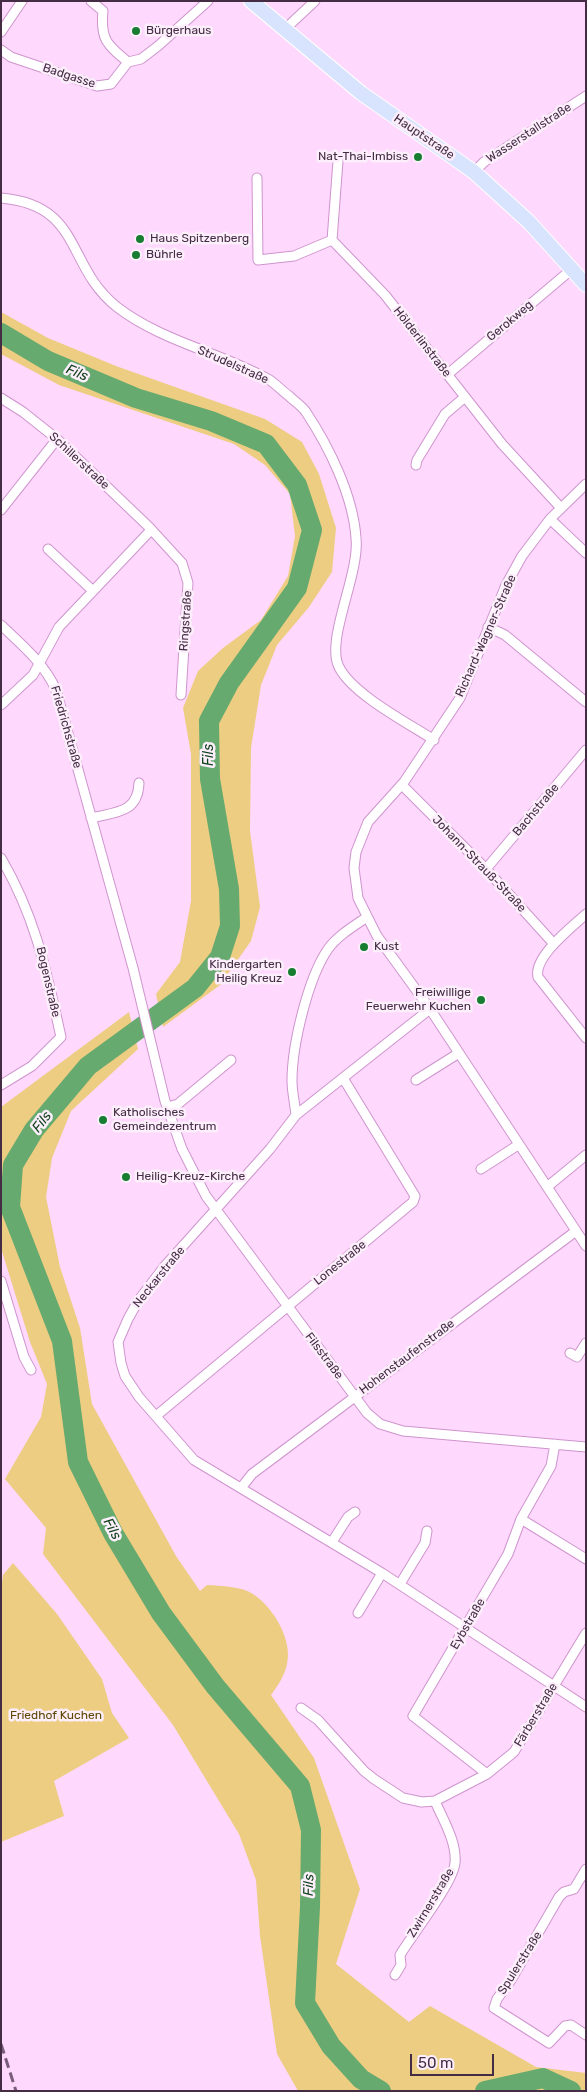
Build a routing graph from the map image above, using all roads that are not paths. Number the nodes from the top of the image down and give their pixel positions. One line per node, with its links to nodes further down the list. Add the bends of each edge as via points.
1 (22, 1): 7 (street)
2 (91, 1): 9 (street, via 103,11 103,35 108,46)
3 (208, 1): 9 (street, via 158,46 140,59)
4 (252, 1): 6 (main road, Hauptstraße)
5 (315, 1): 6 (street)
6 (284, 30): 12 (main road, Hauptstraße, via 361,93)
7 (1, 32)
8 (1, 50): 9 (street, Badgasse, via 11,57 97,86 111,84)
9 (128, 62)
10 (586, 96): 12 (street, Wasserstallstraße, via 484,162)
11 (338, 161): 15 (street)
12 (474, 172): 16 (main road, Hauptstraße, via 529,222)
13 (256, 178): 15 (street, via 258,260 294,256)
14 (1, 198): 37 (street, Strudelstraße, via 30,203 50,213 83,265 116,306 143,324 269,379 305,410 343,482 356,538 355,562 335,647 338,666 354,687)
15 (332, 240): 18 (street, Hölderlinstraße, via 385,295)
16 (572, 269): 17 (main road, Hauptstraße); 18 (street, Gerokweg)
17 (586, 285)
18 (448, 374): 19 (street, Hölderlinstraße)
19 (465, 397): 22 (street, via 445,414); 24 (street, Hölderlinstraße, via 502,444)
20 (1, 398): 21 (street, Schillerstraße)
21 (57, 439): 25 (street); 27 (street, Schillerstraße)
22 (416, 465)
23 (586, 484): 24 (street, Richard-Wagner-Straße)
24 (561, 508): 26 (street, Richard-Wagner-Straße)
25 (2, 509)
26 (550, 519): 29 (street); 32 (street, Richard-Wagner-Straße, via 522,556)
27 (152, 530): 30 (street); 34 (street, Ringstraße, via 182,563 188,583)
28 (48, 549): 30 (street)
29 (586, 553)
30 (92, 590): 33 (street, via 59,627)
31 (1, 625): 33 (street, Friedrichstraße)
32 (488, 627): 35 (street, via 505,635); 37 (street, Richard-Wagner-Straße, via 460,698)
33 (40, 663): 36 (street, via 33,675); 41 (street, Friedrichstraße, via 56,690)
34 (181, 695)
35 (586, 702)
36 (1, 705)
37 (434, 740): 40 (street, Richard-Wagner-Straße)
38 (586, 750): 43 (street, Bachstraße)
39 (138, 783): 41 (street, via 138,796 132,804)
40 (402, 785): 43 (street, Johann-Strauß-Straße); 45 (street, Richard-Wagner-Straße, via 368,822 356,852 358,898)
41 (91, 818): 47 (street, Friedrichstraße)
42 (1, 858): 54 (street, Bogenstraße, via 30,915 42,952 61,1037 32,1066)
43 (486, 869): 46 (street, Johann-Strauß-Straße)
44 (586, 914): 46 (street)
45 (367, 918): 48 (street, Richard-Wagner-Straße); 56 (street, via 328,948 310,985 295,1046 292,1081)
46 (554, 944): 49 (street, via 540,961 536,971 538,977)
47 (142, 1006): 55 (street, Filsstraße)
48 (430, 1010): 50 (street, Richard-Wagner-Straße); 52 (street, Neckarstraße)
49 (586, 1038)
50 (459, 1053): 53 (street); 57 (street, Richard-Wagner-Straße)
51 (231, 1060): 55 (street, via 178,1104)
52 (343, 1078): 56 (street, Neckarstraße); 65 (street, Lonestraße, via 414,1196 409,1207)
53 (416, 1080)
54 (1, 1085)
55 (168, 1107): 61 (street, Filsstraße, via 190,1165)
56 (296, 1115): 61 (street, Neckarstraße)
57 (518, 1144): 59 (street); 60 (street, Richard-Wagner-Straße)
58 (586, 1155): 60 (street)
59 (482, 1169)
60 (547, 1188): 62 (street, Richard-Wagner-Straße)
61 (217, 1210): 65 (street, Filsstraße); 70 (street, Neckarstraße, via 164,1267 138,1301 118,1342 125,1376)
62 (576, 1231): 63 (street, Richard-Wagner-Straße); 69 (street, Hohenstaufenstraße)
63 (586, 1246)
64 (1, 1281): 68 (street)
65 (287, 1306): 69 (street, Filsstraße); 70 (street, Lonestraße)
66 (586, 1343): 67 (street, via 577,1357)
67 (570, 1353)
68 (31, 1370)
69 (354, 1396): 71 (street, Filsstraße, via 380,1424 392,1428); 73 (street, Hohenstaufenstraße, via 252,1474)
70 (156, 1416): 73 (street, Neckarstraße, via 194,1460)
71 (555, 1444): 72 (street, Filsstraße); 75 (street, Eybstraße, via 551,1466)
72 (586, 1447)
73 (241, 1488): 77 (street, Neckarstraße)
74 (355, 1512): 77 (street, via 348,1517)
75 (521, 1519): 78 (street); 82 (street, Eybstraße, via 508,1554)
76 (427, 1531): 80 (street, via 425,1543)
77 (332, 1542): 79 (street, Neckarstraße)
78 (586, 1559)
79 (382, 1573): 80 (street, Neckarstraße); 81 (street)
80 (400, 1584): 82 (street, Neckarstraße)
81 (358, 1613)
82 (465, 1629): 84 (street, Neckarstraße); 87 (street, Eybstraße, via 413,1716)
83 (586, 1633): 84 (street, Färberstraße)
84 (554, 1686): 85 (street, Neckarstraße); 87 (street, Färberstraße, via 514,1752)
85 (586, 1707)
86 (301, 1708): 88 (street, via 318,1720 364,1771 403,1798 425,1803)
87 (487, 1774): 88 (street, Färberstraße)
88 (436, 1801): 90 (street, Zwirnerstraße, via 452,1843 455,1865 400,1955 401,1965)
89 (586, 1869): 91 (street, Spulerstraße, via 574,1889 559,1897 494,2008 549,2043 565,2026 571,2025)
90 (395, 1975)
91 (586, 2035)

